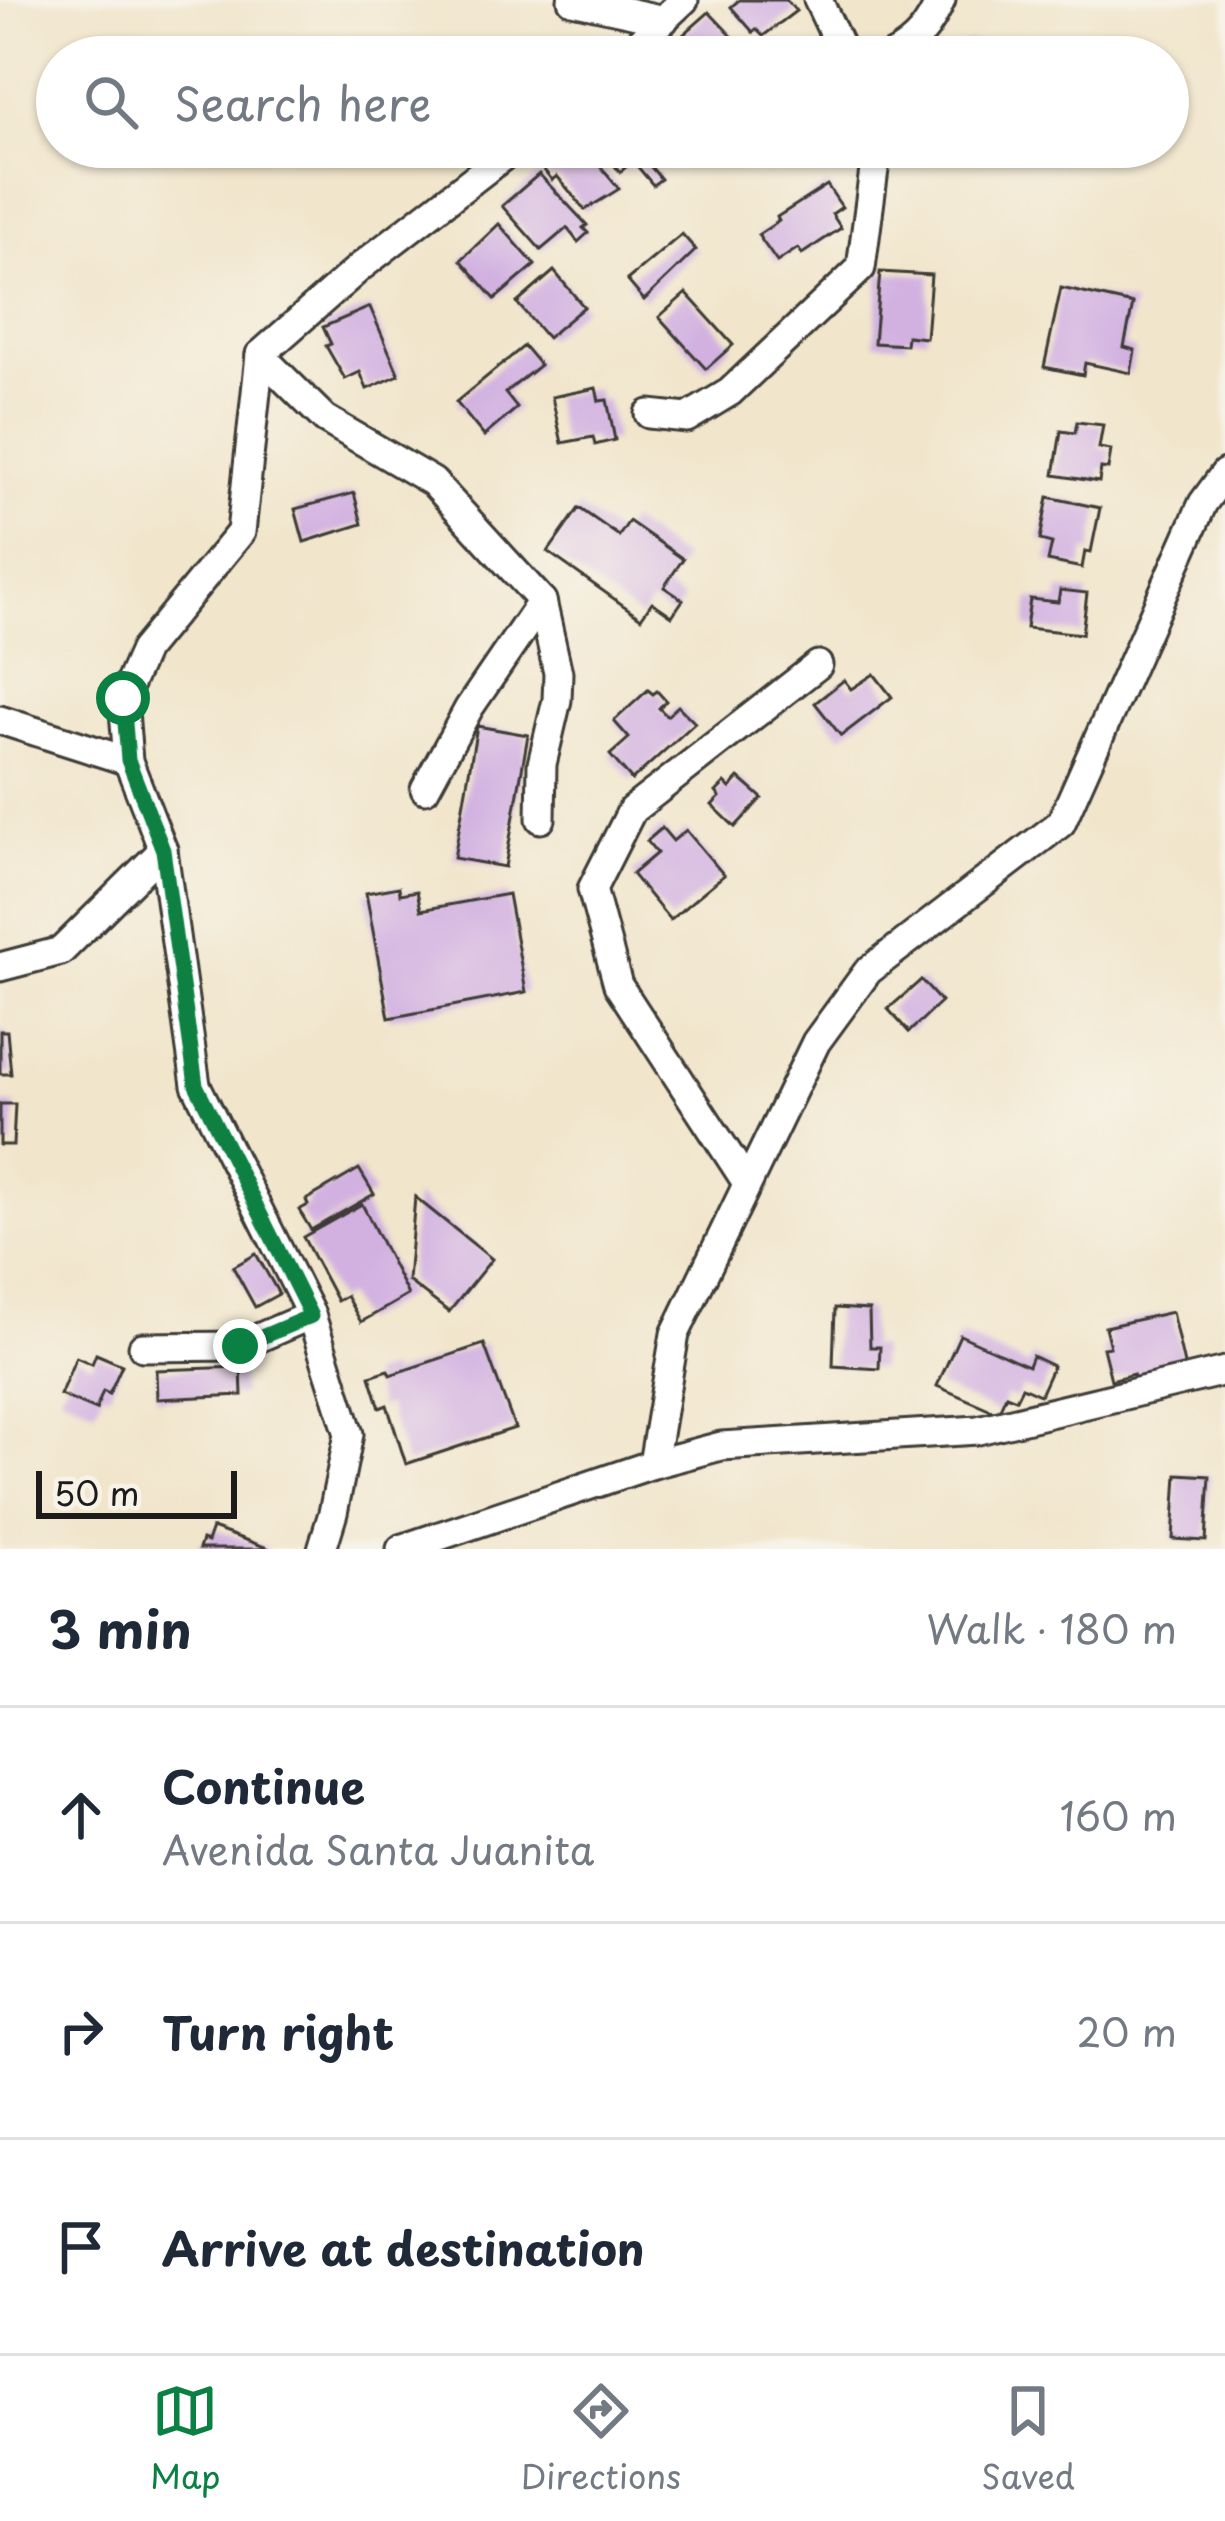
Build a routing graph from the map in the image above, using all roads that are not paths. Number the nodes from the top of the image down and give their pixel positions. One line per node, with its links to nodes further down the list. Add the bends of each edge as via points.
1 (572, 0): 4 (street)
2 (818, 0): 6 (street)
3 (941, 0): 7 (street)
4 (674, 10): 5 (street)
5 (646, 36)
6 (835, 36)
7 (920, 36)
8 (488, 168): 10 (street)
9 (874, 168): 11 (street, via 861,268 730,392 687,418)
10 (260, 355): 13 (street, via 325,419 433,482); 16 (street, via 241,532 145,650 123,698)
11 (649, 414)
12 (1225, 473): 21 (street, via 1203,503 1061,824 868,970 816,1042)
13 (542, 601): 17 (street); 18 (street, via 558,673)
14 (818, 665): 21 (street, via 632,810 592,889 618,985)
15 (0, 720): 16 (street)
16 (128, 760): 19 (street)
17 (425, 789)
18 (541, 819)
19 (163, 850): 20 (street, via 61,951); 22 (street, via 196,1085)
20 (0, 967)
21 (747, 1183): 25 (street, via 675,1334)
22 (311, 1316): 23 (street, via 240,1346); 26 (street, via 349,1434)
23 (143, 1347)
24 (1225, 1371): 25 (street, via 978,1430 721,1446)
25 (653, 1464): 27 (street)
26 (322, 1549)
27 (401, 1549)

